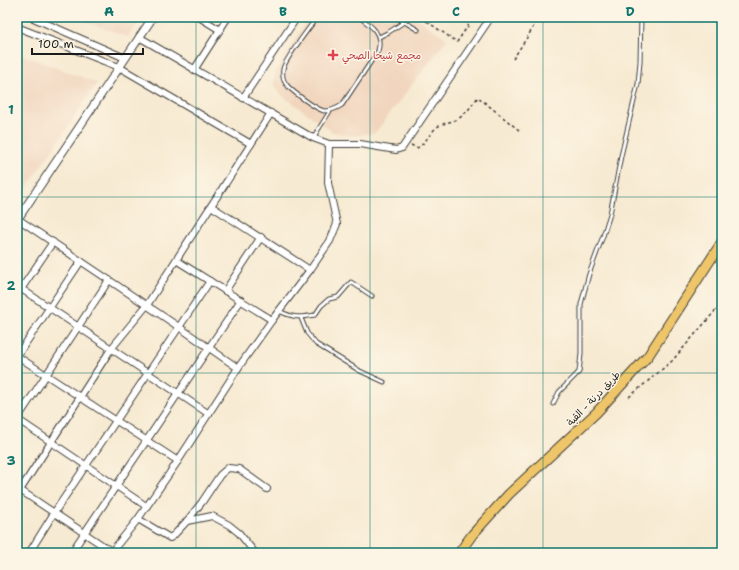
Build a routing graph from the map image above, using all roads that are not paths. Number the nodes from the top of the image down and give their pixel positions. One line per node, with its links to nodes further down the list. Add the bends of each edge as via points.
1 (31, 17): 17 (street)
2 (153, 17): 16 (street)
3 (199, 17): 13 (street)
4 (228, 17): 13 (street)
5 (297, 17): 20 (street)
6 (317, 17): 21 (lane, via 285,64 283,74 285,82 291,88 318,109)
7 (359, 17): 15 (lane, via 373,27)
8 (396, 17): 11 (lane)
9 (491, 17): 25 (street, via 402,148 396,150 360,144)
10 (641, 17): 55 (lane, via 638,84 610,214 581,304 579,372 559,392)
11 (404, 22): 14 (lane); 15 (lane)
12 (17, 27): 18 (street)
13 (220, 30): 19 (street)
14 (418, 30)
15 (379, 37): 21 (lane, via 379,47 375,56 342,105)
16 (140, 38): 17 (street); 19 (street)
17 (125, 58): 18 (street)
18 (119, 68): 24 (street); 27 (street)
19 (194, 70): 20 (street)
20 (243, 98): 22 (street)
21 (330, 111): 23 (lane)
22 (271, 113): 23 (street); 24 (street)
23 (313, 138): 25 (street)
24 (251, 144): 26 (street)
25 (329, 144): 33 (street, via 328,183 337,224 330,241)
26 (211, 206): 28 (street); 31 (street)
27 (17, 219): 29 (street)
28 (261, 237): 33 (street); 37 (street)
29 (53, 242): 32 (street); 36 (street)
30 (722, 242): 75 (main road, طريق درنة - القبة, via 648,356 596,412 509,494)
31 (176, 260): 35 (street); 40 (street)
32 (81, 261): 34 (street); 41 (street)
33 (310, 270): 42 (street)
34 (109, 280): 40 (street); 45 (street)
35 (210, 281): 37 (street); 46 (street)
36 (18, 290): 41 (street)
37 (225, 291): 39 (street)
38 (372, 296): 43 (lane, via 352,282 338,296 321,306 315,315)
39 (241, 300): 44 (street); 47 (street)
40 (147, 305): 46 (street); 48 (street)
41 (49, 308): 45 (street); 51 (street, via 17,356)
42 (279, 310): 43 (lane); 44 (street)
43 (301, 318): 52 (lane, via 307,333 316,344 360,371)
44 (272, 320): 49 (street)
45 (78, 327): 48 (street); 51 (street)
46 (180, 327): 47 (street); 50 (street)
47 (209, 347): 49 (street); 53 (street)
48 (111, 349): 50 (street); 54 (street)
49 (238, 368): 56 (street)
50 (148, 373): 53 (street); 58 (street)
51 (46, 375): 54 (street); 57 (street)
52 (384, 382)
53 (178, 393): 56 (street); 59 (street)
54 (80, 397): 58 (street); 60 (street)
55 (554, 404)
56 (209, 414): 61 (street)
57 (17, 419): 60 (street)
58 (116, 421): 59 (street); 62 (street)
59 (146, 440): 61 (street); 63 (street)
60 (51, 442): 62 (street); 65 (street)
61 (178, 461): 66 (street)
62 (86, 466): 63 (street); 67 (street)
63 (116, 486): 66 (street); 70 (street)
64 (267, 489): 69 (street, via 239,470 228,468)
65 (18, 491): 67 (street)
66 (146, 506): 68 (street)
67 (54, 513): 70 (street); 72 (street)
68 (138, 519): 69 (street, via 170,538); 71 (street)
69 (186, 521): 74 (street, via 212,516 230,525)
70 (84, 533): 71 (street); 73 (street)
71 (110, 552)
72 (29, 553)
73 (71, 553)
74 (255, 553)
75 (459, 553)

